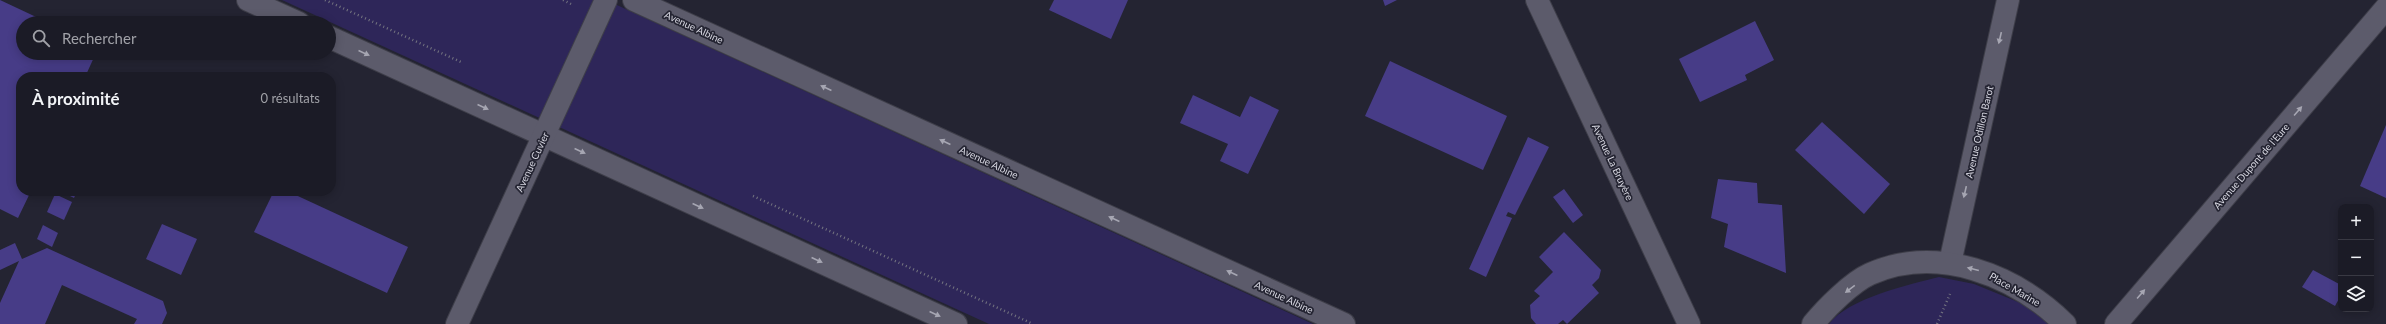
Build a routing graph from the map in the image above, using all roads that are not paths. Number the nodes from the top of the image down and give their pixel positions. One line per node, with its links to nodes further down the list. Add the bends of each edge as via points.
1 (248, 0): 7 (street)
2 (606, 0): 9 (street, Avenue Cuvier)
3 (634, 0): 13 (street, Avenue Albine, one-way to 3)
4 (1537, 0): 14 (street, Avenue La Bruyère)
5 (2008, 0): 10 (street, Avenue Odillon Barot, one-way to 10)
6 (2386, 8): 17 (street, Avenue Dupont de l'Eure, one-way to 6)
7 (283, 16)
8 (336, 40): 9 (street, one-way to 9)
9 (545, 135): 11 (street, Avenue Cuvier); 12 (street, one-way to 12)
10 (1950, 263): 15 (street, Place Marine, one-way to 15, via 1915,262 1869,274 1828,306); 16 (street, Place Marine, one-way to 10, via 2051,310 1993,274)
11 (456, 324)
12 (956, 324)
13 (1344, 324)
14 (1689, 324)
15 (1813, 324)
16 (2065, 324)
17 (2116, 324)

